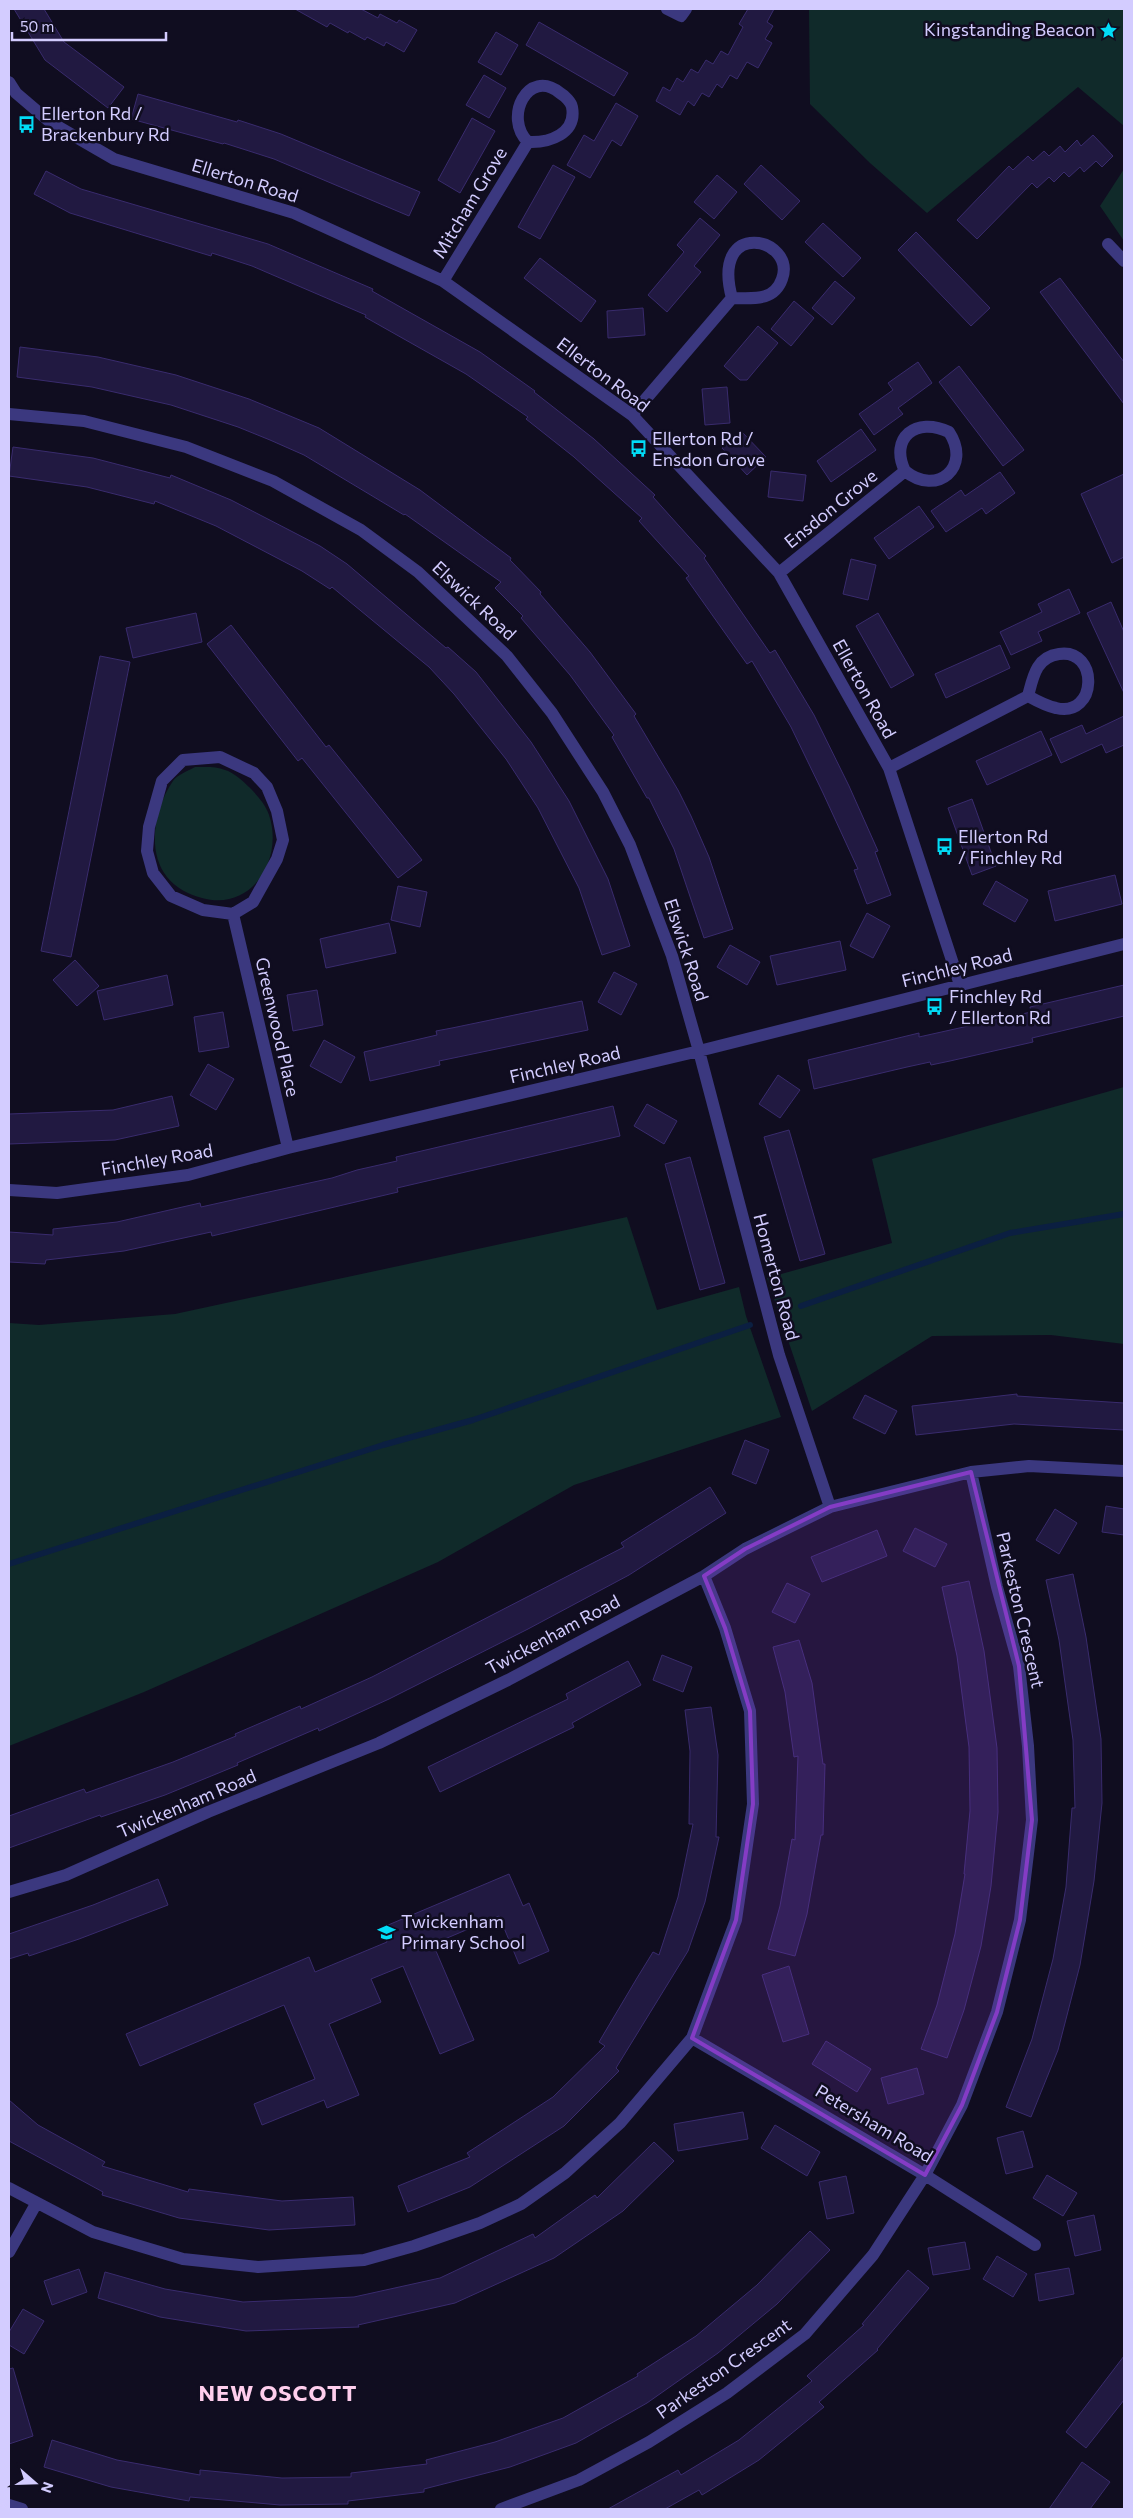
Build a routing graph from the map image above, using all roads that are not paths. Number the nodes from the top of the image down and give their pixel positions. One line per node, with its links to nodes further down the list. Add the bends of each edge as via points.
1 (667, 9): 2 (street, via 681,16)
2 (686, 9)
3 (11, 91): 7 (street, Ellerton Road, via 50,122 114,159 294,213)
4 (528, 142): 4 (street, Mitcham Grove, via 519,128 517,113 522,98 529,90 542,85 553,87 572,106 568,128 558,137); 7 (street, Mitcham Grove)
5 (1108, 244): 6 (street)
6 (1124, 261)
7 (443, 281): 10 (street, Ellerton Road)
8 (732, 298): 8 (street, via 764,297 780,285 783,262 771,248 754,242 733,253 728,282); 10 (street)
9 (9, 414): 18 (street, Elswick Road, via 84,421 186,448 273,480 361,530 418,572 507,656 552,713 603,792 630,845 672,956)
10 (632, 415): 12 (street, Ellerton Road)
11 (905, 471): 11 (street, Ensdon Grove, via 926,481 945,478 957,460 957,449 948,432 929,425 917,426 905,437 900,450 900,461); 12 (street, Ensdon Grove)
12 (778, 573): 14 (street, Ellerton Road)
13 (1028, 696): 13 (street, via 1058,709 1084,701 1089,682 1085,665 1066,653 1043,660 1036,668); 14 (street)
14 (888, 768): 17 (street, Ellerton Road)
15 (233, 914): 15 (street, via 204,910 171,896 152,873 147,850 149,827 162,781 183,760 220,757 254,773 267,787 277,811 283,840 276,859 253,902); 19 (street, Greenwood Place)
16 (1124, 944): 17 (street, Finchley Road)
17 (960, 985): 18 (street, Finchley Road)
18 (699, 1052): 19 (street, Finchley Road); 23 (street, Homerton Road, via 778,1355)
19 (288, 1148): 20 (street, Finchley Road, via 188,1175 57,1193)
20 (9, 1190)
21 (1124, 1471): 22 (street, Twickenham Road, via 1029,1466)
22 (971, 1472): 23 (street, Twickenham Road); 27 (street, Parkeston Crescent, via 1019,1666 1032,1820 1020,1920 997,2012 962,2105)
23 (830, 1508): 24 (street, Twickenham Road, via 745,1549)
24 (704, 1576): 25 (street, Twickenham Road, via 508,1680 379,1743 208,1812 66,1875); 26 (street, via 725,1628 750,1711 753,1804 736,1920)
25 (9, 1892)
26 (692, 2038): 27 (street, Petersham Road); 29 (street, via 620,2123 565,2173 520,2204 480,2223 364,2260 258,2267 183,2259 93,2232)
27 (925, 2175): 30 (street, Petersham Road); 34 (street, Parkeston Crescent, via 873,2255 805,2334 727,2393 650,2442 579,2480)
28 (9, 2188): 29 (street)
29 (36, 2204): 31 (street)
30 (1035, 2245)
31 (9, 2252)
32 (9, 2504): 33 (street)
33 (22, 2509)
34 (501, 2509)

